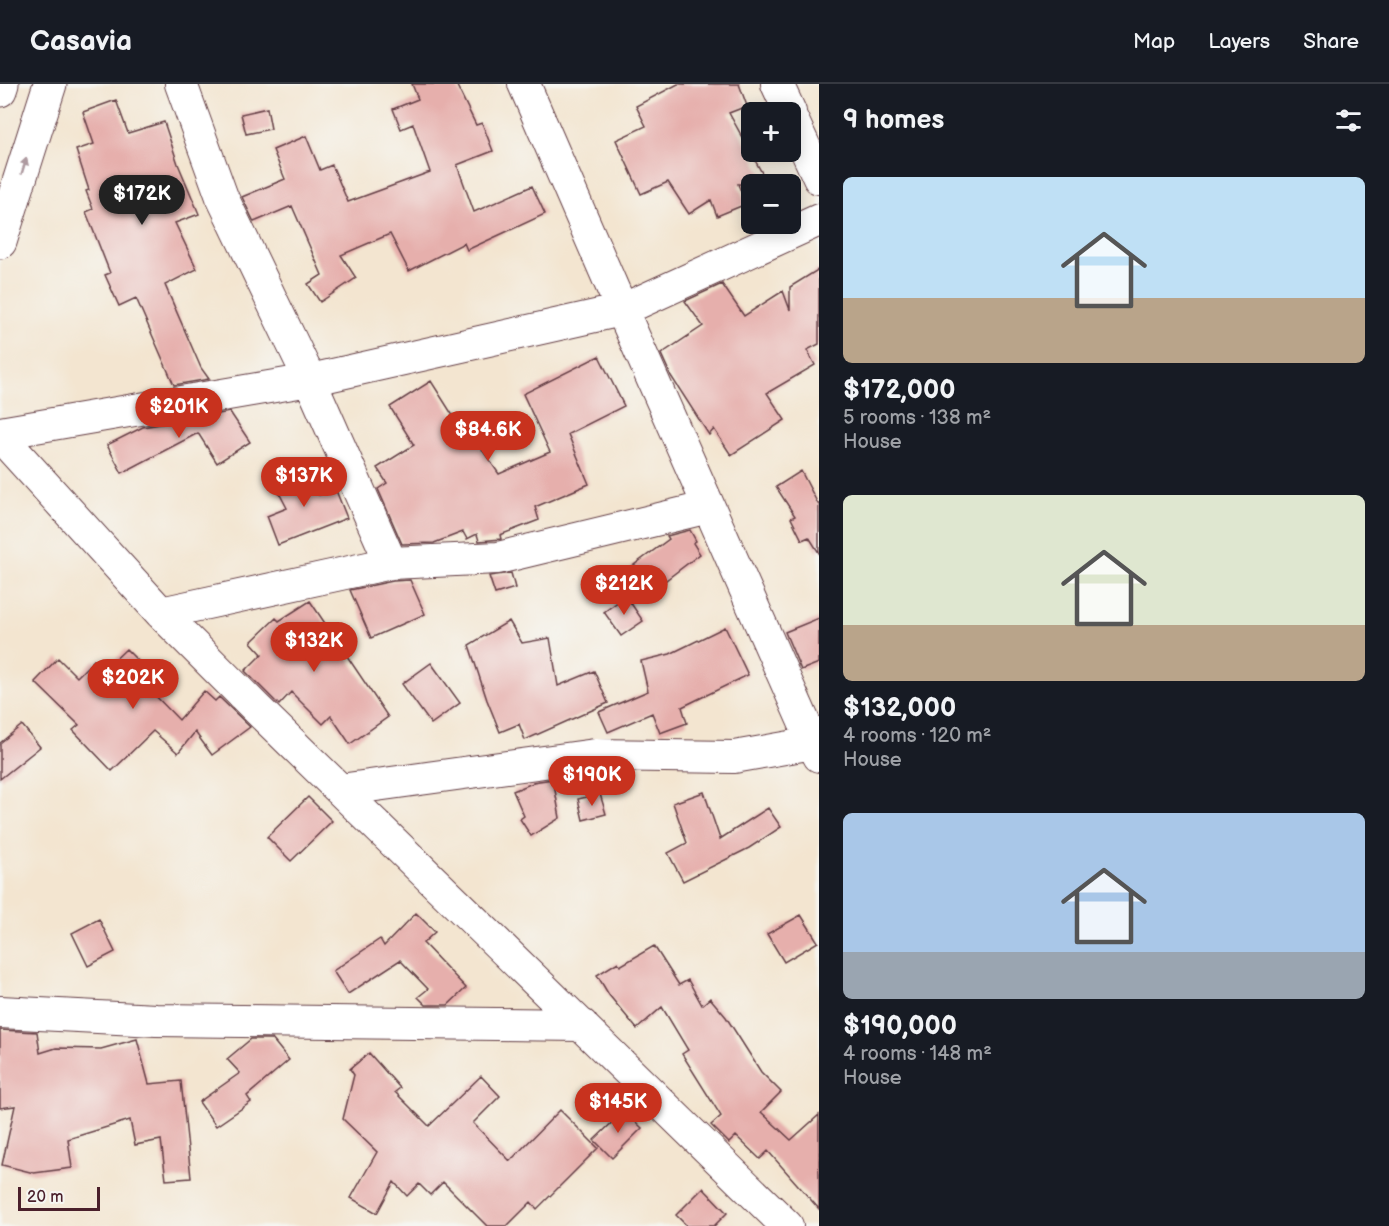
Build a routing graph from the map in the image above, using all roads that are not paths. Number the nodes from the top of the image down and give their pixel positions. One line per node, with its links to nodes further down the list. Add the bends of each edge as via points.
1 (2, 84): 6 (main road)
2 (50, 84): 11 (main road, one-way to 2)
3 (181, 84): 13 (street, via 222,197)
4 (524, 84): 12 (street)
5 (777, 84): 7 (street)
6 (0, 90)
7 (785, 102)
8 (801, 138): 9 (street)
9 (819, 178)
10 (819, 220): 12 (street)
11 (0, 242)
12 (622, 310): 13 (street); 15 (street)
13 (310, 380): 14 (street); 16 (street)
14 (0, 434): 17 (street)
15 (709, 507): 16 (street, via 498,558); 18 (street)
16 (391, 563): 17 (street)
17 (161, 613): 19 (street)
18 (817, 746): 19 (street, via 734,757 595,755)
19 (340, 790): 21 (street)
20 (0, 1012): 21 (street, via 156,1020)
21 (582, 1025): 22 (street)
22 (787, 1226)

